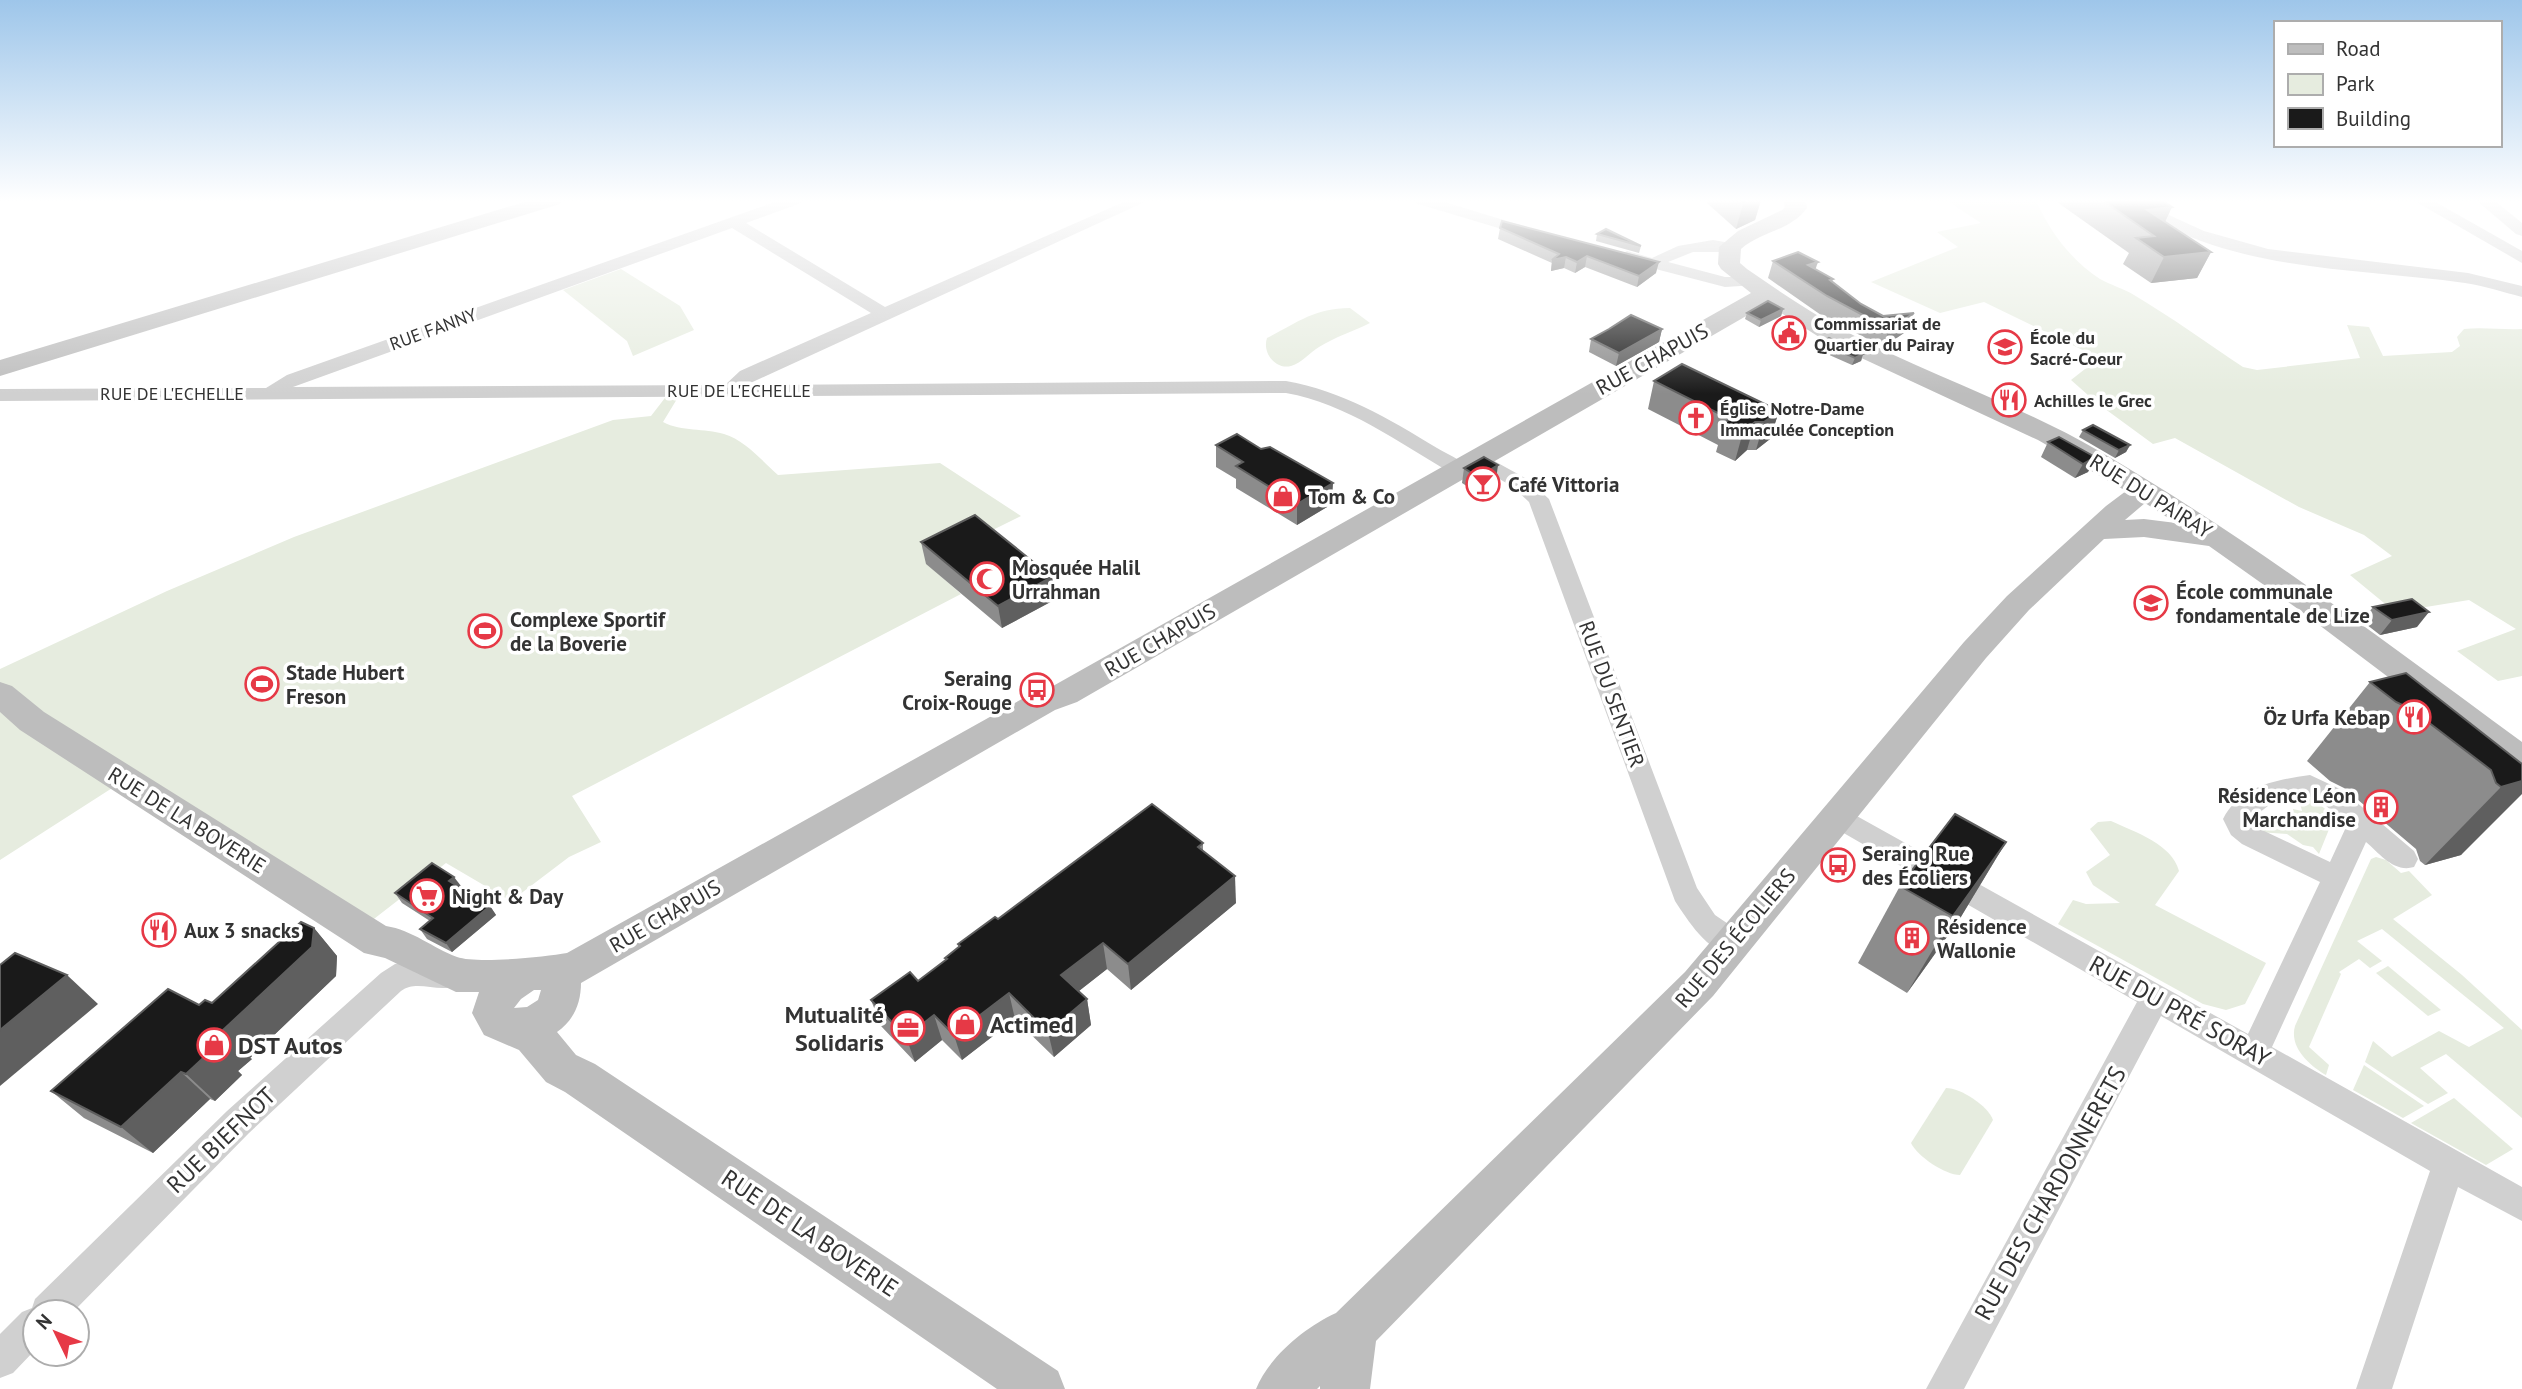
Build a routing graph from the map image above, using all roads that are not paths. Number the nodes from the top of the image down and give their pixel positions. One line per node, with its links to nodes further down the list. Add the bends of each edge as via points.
1 (310, 265): 12 (street)
2 (340, 265): 13 (street)
3 (613, 265): 15 (street, RUE FANNY, via 294,379)
4 (803, 265): 11 (street)
5 (995, 265): 11 (street)
6 (1661, 265): 9 (street)
7 (1730, 265): 9 (street)
8 (2346, 265): 10 (street, via 2476,278)
9 (1758, 288): 17 (street, RUE CHAPUIS); 18 (street, RUE DU PAIRAY, via 1849,342 2057,439)
10 (2522, 292)
11 (884, 314): 14 (street, via 747,375)
12 (0, 358)
13 (0, 368)
14 (732, 390): 15 (street, RUE DE L'ECHELLE); 17 (street, RUE DE L'ECHELLE, via 1301,389 1341,402)
15 (272, 393): 16 (street, RUE DE L'ECHELLE)
16 (0, 395)
17 (1468, 464): 28 (street, RUE DU SENTIER, via 1520,482 1539,499 1685,893 1705,923); 31 (street, RUE CHAPUIS)
18 (2148, 493): 19 (street, RUE DES ÉCOLIERS, via 2126,503); 20 (street, RUE DU PAIRAY)
19 (2098, 530): 20 (street, via 2144,528); 23 (street, RUE DES ÉCOLIERS, via 1997,625)
20 (2221, 540): 22 (street, RUE DU PAIRAY)
21 (0, 694): 27 (street, RUE DE LA BOVERIE, via 42,727)
22 (2522, 760)
23 (1837, 817): 28 (street, RUE DES ÉCOLIERS); 32 (street, RUE DU PRÉ SORAY)
24 (2361, 824): 25 (street); 26 (street); 26 (street, via 2333,797 2311,785 2264,795 2236,818 2252,836)
25 (2404, 859)
26 (2337, 878): 34 (street)
27 (378, 941): 29 (street, RUE DE LA BOVERIE); 30 (street, RUE DE LA BOVERIE)
28 (1733, 943): 39 (street, RUE DES ÉCOLIERS, via 1635,1050)
29 (400, 974): 30 (street); 33 (street, RUE DE LA BOVERIE, via 426,986 460,993); 38 (street, RUE BIEFNOT, via 238,1122)
30 (456, 975): 31 (street, RUE DE LA BOVERIE)
31 (543, 983): 33 (street, via 549,1015 528,1026); 35 (street, RUE DE LA BOVERIE, via 559,1038)
32 (2157, 998): 34 (street, RUE DU PRÉ SORAY); 45 (street, RUE DES CHARDONNERETS)
33 (505, 1021): 35 (street, RUE DE LA BOVERIE, via 542,1043 556,1067)
34 (2254, 1053): 36 (street, RUE DU PRÉ SORAY)
35 (580, 1078): 42 (street, RUE DE LA BOVERIE)
36 (2449, 1163): 37 (street, RUE DU PRÉ SORAY); 46 (street)
37 (2522, 1205)
38 (62, 1298)
39 (1353, 1330): 43 (street, RUE DES ÉCOLIERS, via 1332,1340); 44 (street)
40 (21, 1339): 41 (street)
41 (0, 1360)
42 (1040, 1389)
43 (1282, 1389)
44 (1345, 1389)
45 (1944, 1389)
46 (2374, 1389)

